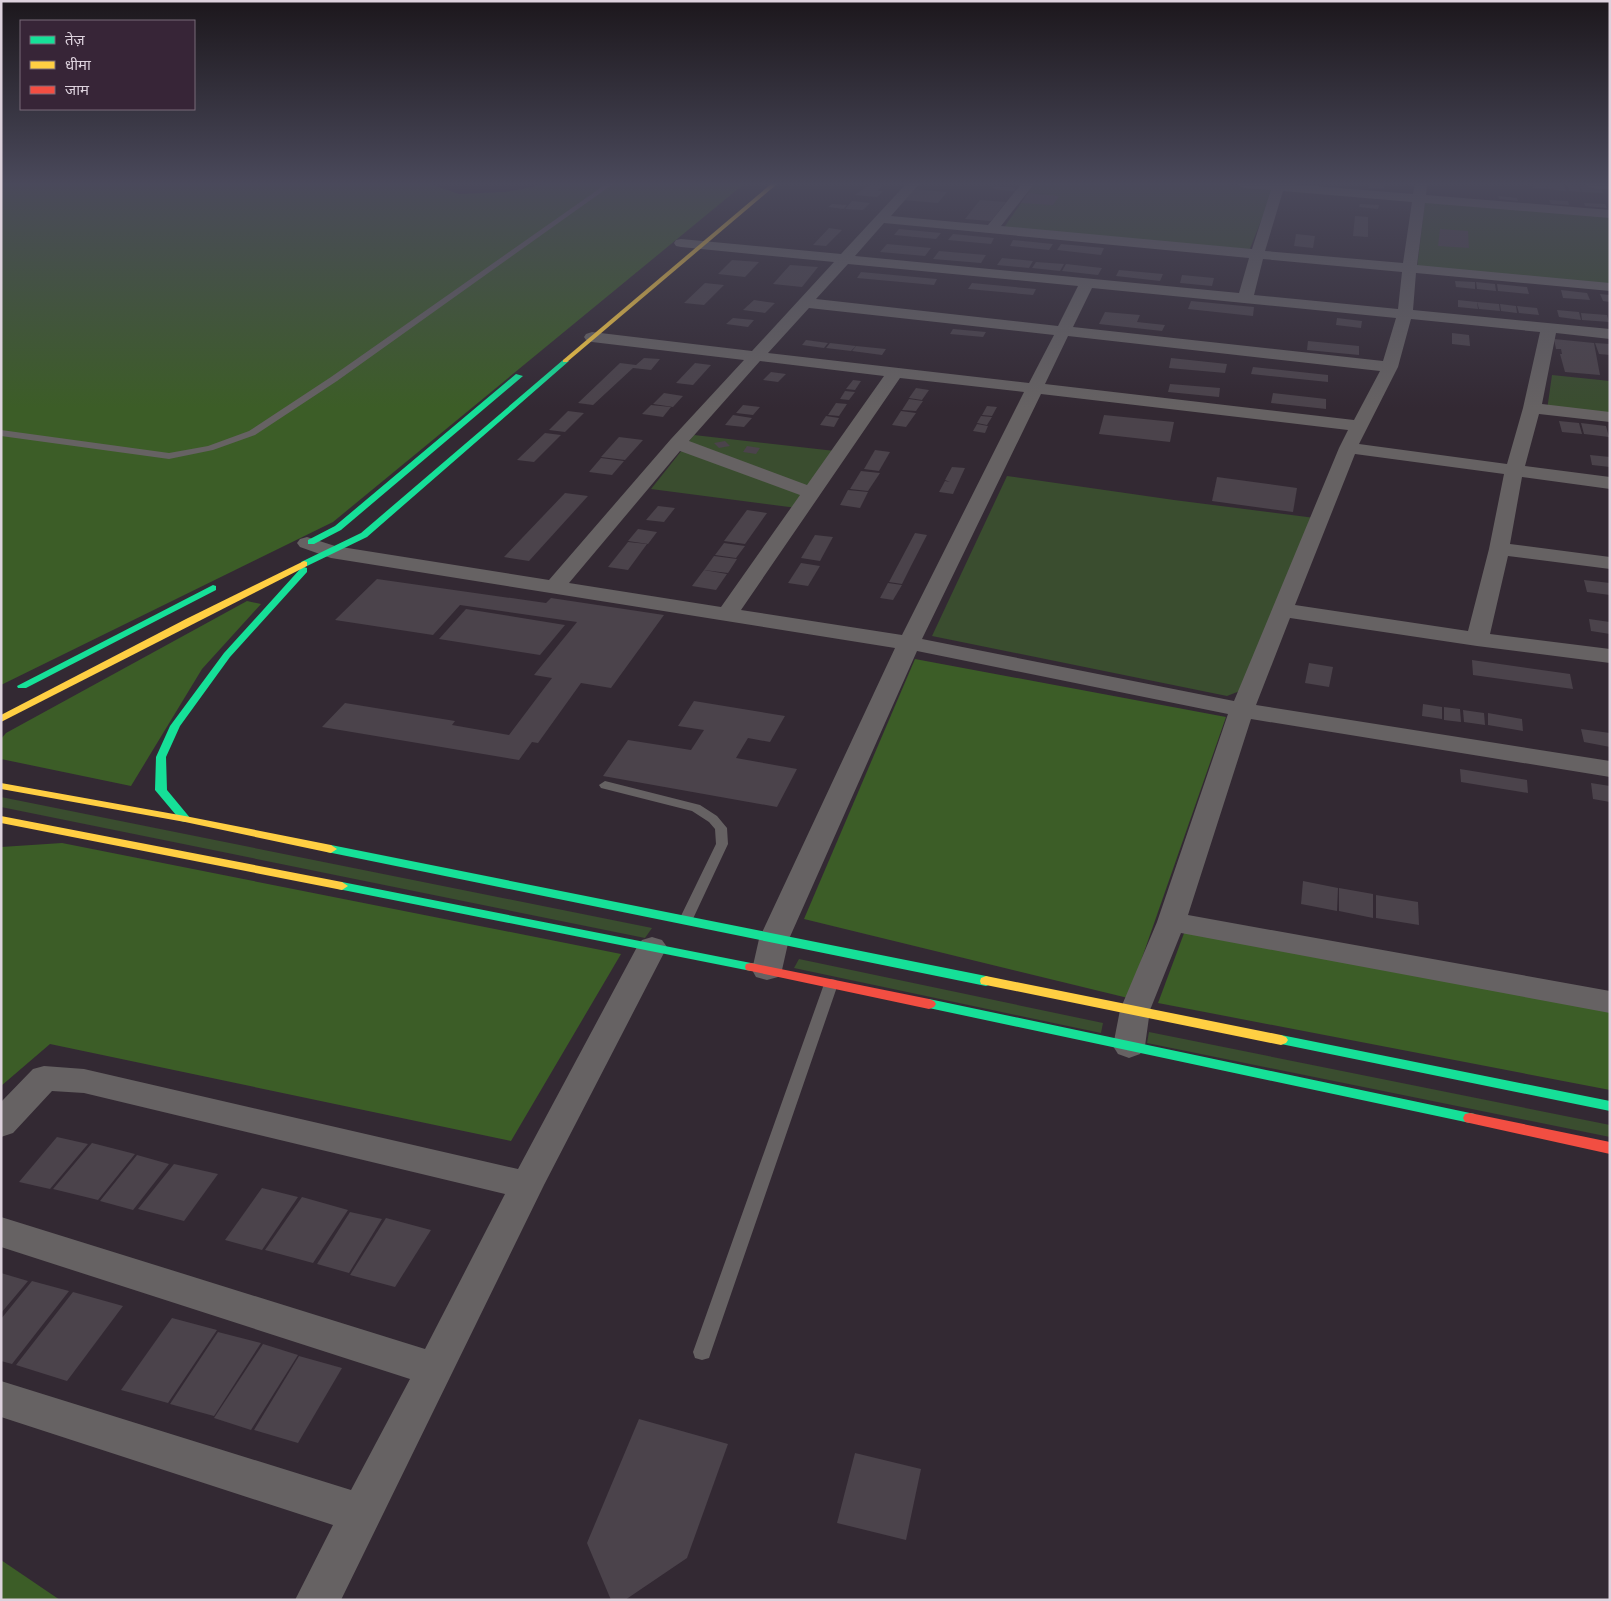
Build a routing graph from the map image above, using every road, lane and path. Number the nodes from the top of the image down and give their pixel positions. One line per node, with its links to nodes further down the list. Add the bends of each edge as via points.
1 (504, 259): 26 (lane, via 252,433 210,448 169,456)
2 (685, 259): 17 (main road)
3 (834, 259): 7 (street)
4 (1256, 259): 11 (street)
5 (1297, 259): 8 (street)
6 (1410, 259): 8 (street)
7 (846, 260): 9 (street); 12 (street)
8 (1409, 269): 10 (street); 13 (street)
9 (1087, 283): 11 (street); 15 (street)
10 (1610, 287)
11 (1246, 299): 13 (street)
12 (807, 302): 15 (street); 18 (street)
13 (1405, 314): 14 (street); 19 (street)
14 (1549, 328): 16 (street); 23 (street)
15 (1063, 330): 19 (street); 22 (street)
16 (1610, 334)
17 (592, 337): 18 (street); 33 (main road, via 364,535)
18 (756, 357): 21 (street); 27 (street)
19 (1390, 367): 25 (street)
20 (529, 368): 33 (main road)
21 (894, 374): 22 (street); 31 (street)
22 (1034, 390): 25 (street); 40 (street)
23 (1532, 408): 24 (street); 29 (street)
24 (1610, 417)
25 (1359, 426): 28 (street)
26 (1, 433)
27 (677, 443): 31 (street); 36 (street)
28 (1348, 448): 29 (street); 37 (street)
29 (1514, 470): 30 (street); 32 (street)
30 (1610, 483)
31 (811, 493): 38 (street)
32 (1499, 550): 34 (street); 39 (street)
33 (312, 551): 36 (street); 44 (main road, via 188,621); 49 (main road, via 265,616 227,655 175,726 160,757 161,790)
34 (1610, 563)
35 (227, 582): 42 (main road)
36 (554, 587): 38 (street)
37 (1283, 610): 39 (street); 43 (street)
38 (728, 614): 40 (street)
39 (1477, 639): 41 (street)
40 (909, 643): 43 (street); 54 (street)
41 (1610, 656)
42 (10, 693)
43 (1242, 710): 45 (street); 52 (street)
44 (1, 719)
45 (1610, 769)
46 (606, 785): 53 (lane, via 696,808 713,818 721,828 722,844)
47 (1, 786): 49 (main road)
48 (1, 819): 50 (main road)
49 (185, 819): 53 (main road)
50 (24, 823): 51 (main road); 53 (main road)
51 (1, 824)
52 (1171, 922): 57 (street); 58 (street)
53 (673, 936): 54 (main road); 55 (main road); 63 (street)
54 (774, 939): 55 (street); 58 (main road)
55 (767, 970): 56 (main road)
56 (831, 984): 59 (main road); 65 (lane)
57 (1610, 1002)
58 (1135, 1010): 59 (street); 60 (main road)
59 (1129, 1046): 62 (main road)
60 (1610, 1106)
61 (1, 1124): 63 (street, via 44,1078 84,1081)
62 (1610, 1148)
63 (527, 1185): 66 (street)
64 (1, 1232): 66 (street)
65 (702, 1352)
66 (435, 1370): 68 (street)
67 (1, 1399): 68 (street)
68 (361, 1514): 69 (street)
69 (317, 1600)

